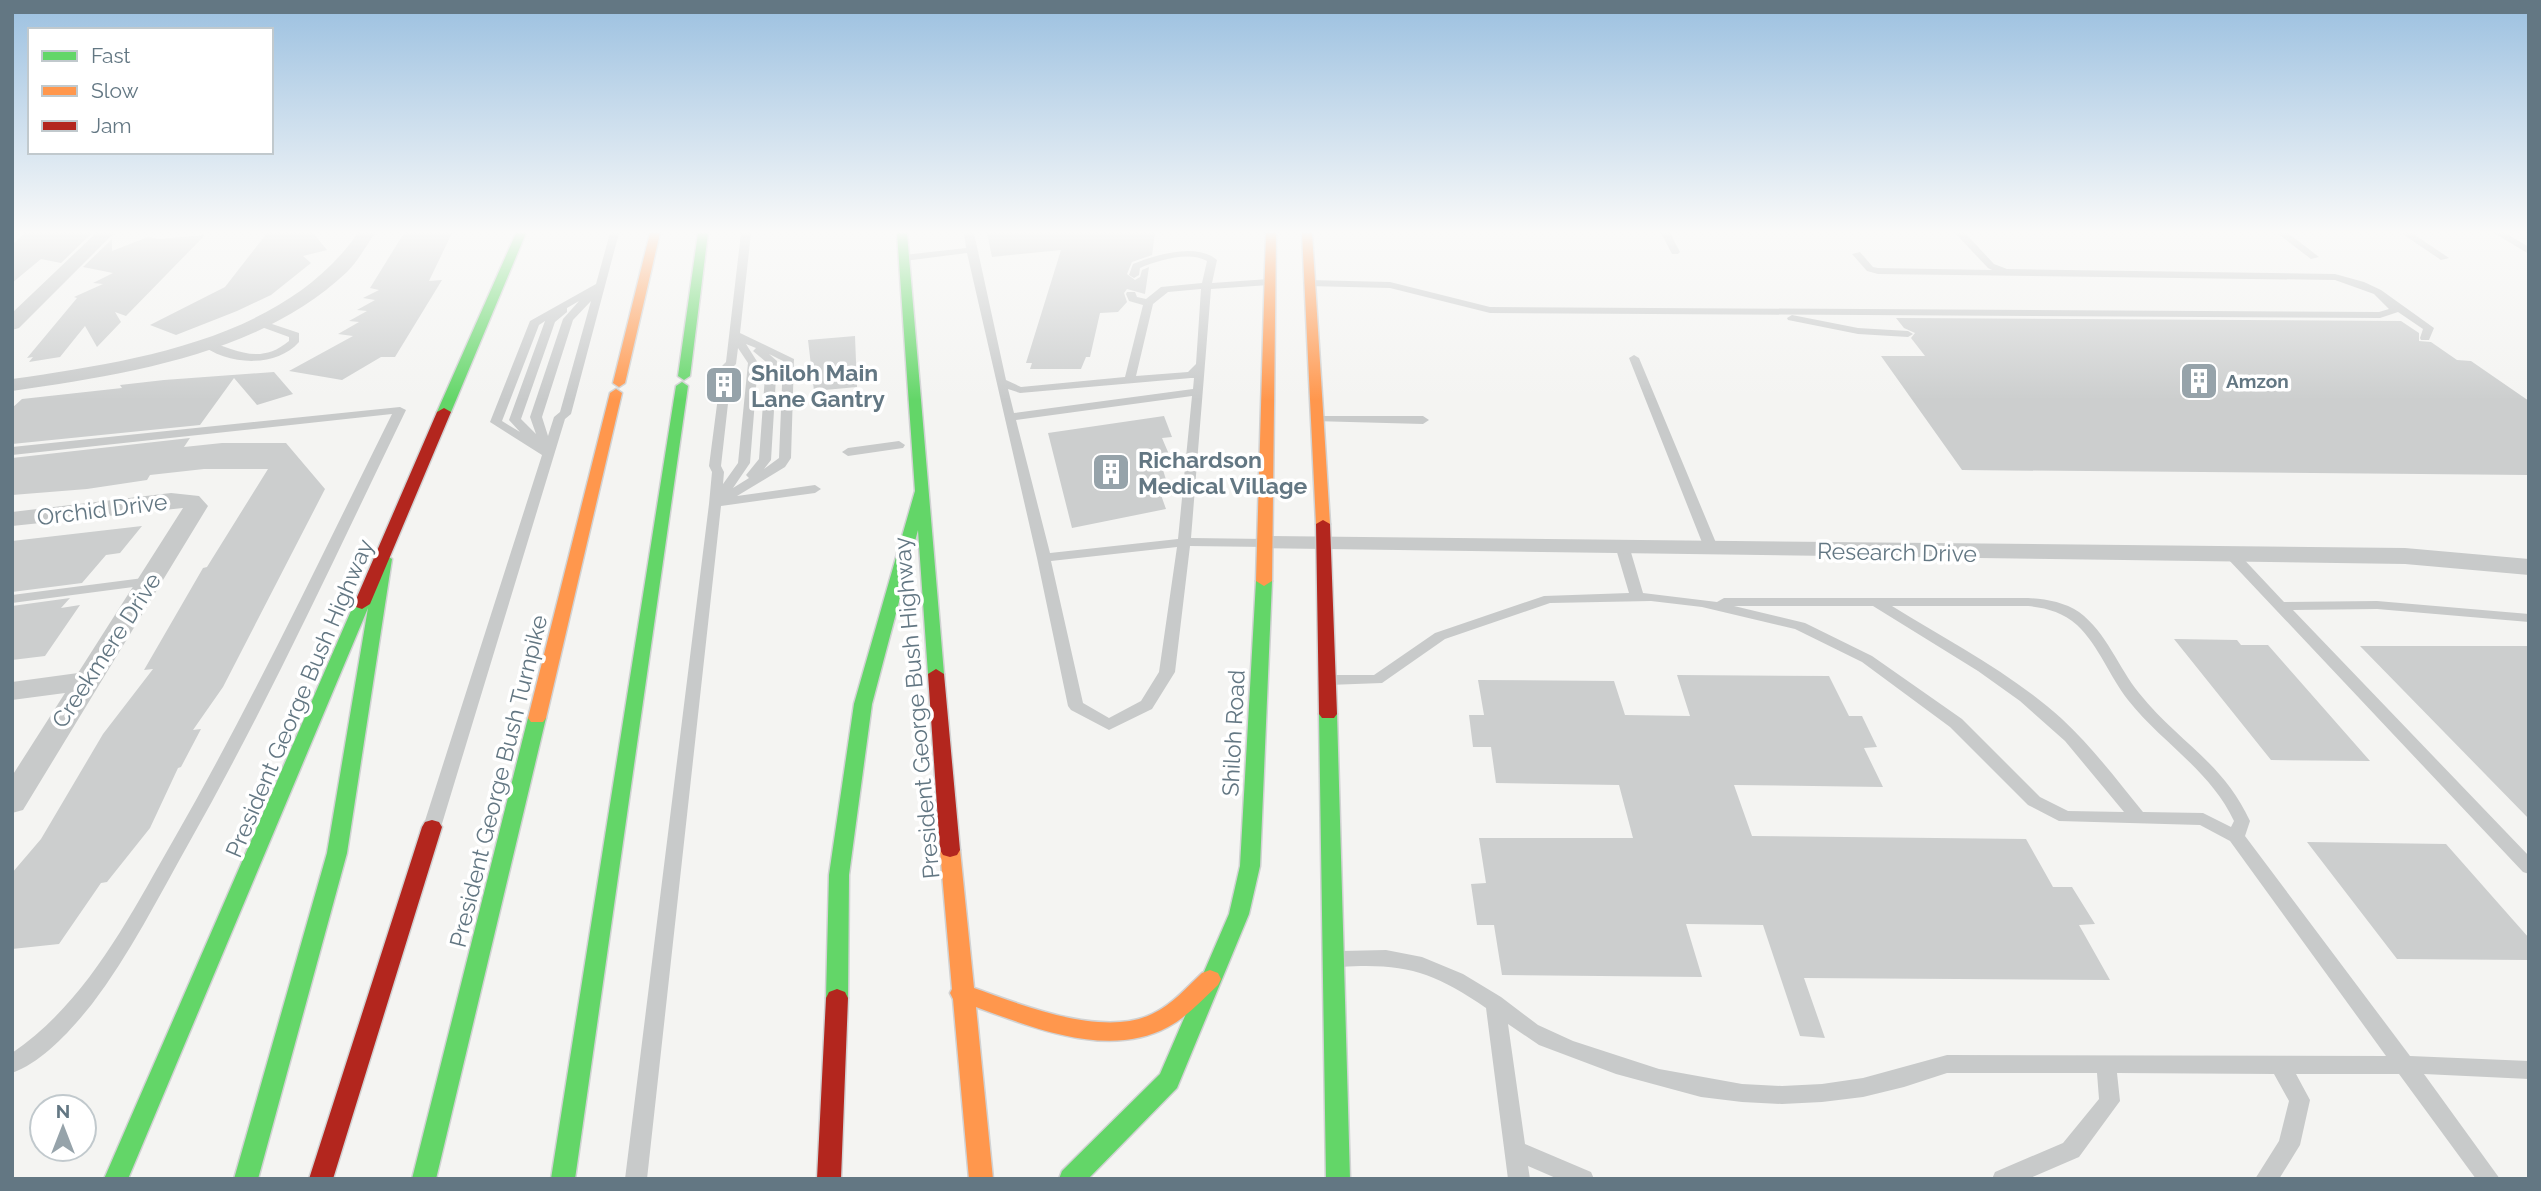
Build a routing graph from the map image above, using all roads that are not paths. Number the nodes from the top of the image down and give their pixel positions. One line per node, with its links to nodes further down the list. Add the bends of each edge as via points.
1 (49, 289): 24 (street)
2 (315, 289): 23 (street)
3 (498, 289): 54 (main road, President George Bush Highway)
4 (594, 289): 41 (lane, via 534,323 496,422)
5 (595, 289): 41 (lane, via 550,321 515,420)
6 (597, 289): 41 (lane, via 568,319 536,418)
7 (598, 289): 41 (lane, via 565,414)
8 (641, 289): 84 (main road, President George Bush Turnpike)
9 (695, 289): 85 (main road)
10 (739, 289): 25 (lane)
11 (906, 289): 43 (main road, President George Bush Highway)
12 (980, 289): 32 (lane)
13 (1170, 289): 20 (lane)
14 (1206, 289): 30 (lane)
15 (1289, 289): 48 (main road, Shiloh Road)
16 (1290, 289): 36 (main road, Shiloh Road)
17 (1404, 289): 22 (lane, via 1490,310)
18 (2367, 289): 21 (lane)
19 (1131, 294): 20 (lane)
20 (1148, 303): 31 (lane)
21 (2392, 304): 22 (lane, via 2395,310 2380,315); 27 (lane, via 2429,328)
22 (1760, 312): 26 (lane, via 1858,331)
23 (257, 322): 28 (street); 28 (lane, via 295,335 294,342 274,354 247,359)
24 (12, 324)
25 (734, 334): 45 (lane, via 723,466 718,472); 45 (lane, via 753,363 744,463); 45 (lane, via 772,361 765,460); 45 (lane, via 789,359 785,458)
26 (1908, 334)
27 (2425, 338)
28 (204, 343): 33 (street, via 88,374)
29 (1634, 358): 51 (lane)
30 (1201, 365): 31 (lane, via 1191,375); 34 (lane)
31 (1130, 378): 32 (lane, via 1020,390)
32 (1001, 382): 35 (lane)
33 (12, 385)
34 (1198, 392): 35 (lane); 47 (lane)
35 (1009, 418): 53 (lane)
36 (1317, 419): 37 (lane); 49 (main road, Shiloh Road)
37 (1423, 420)
38 (899, 446): 40 (lane)
39 (12, 451): 75 (lane, via 400,410 225,767 98,985 36,1049)
40 (848, 452)
41 (548, 454): 68 (lane)
42 (815, 489): 45 (lane)
43 (920, 494): 73 (main road, President George Bush Highway); 87 (main road, via 863,704 839,875)
44 (191, 501): 46 (street, Orchid Drive); 56 (street, Creekmere Drive, via 196,506 194,514)
45 (715, 504): 86 (lane)
46 (12, 519)
47 (1184, 542): 48 (lane); 53 (lane); 53 (lane, via 1167,672 1147,705 1110,725 1076,706)
48 (1266, 543): 49 (street, Research Drive); 72 (main road, Shiloh Road, via 1250,866 1239,915)
49 (1324, 545): 50 (street, Research Drive); 63 (main road, Shiloh Road)
50 (1623, 549): 51 (street, Research Drive); 57 (lane)
51 (1712, 550): 52 (street, Research Drive)
52 (2232, 555): 55 (street, Research Drive, via 2404,556); 61 (lane)
53 (1044, 558)
54 (384, 559): 81 (main road, President George Bush Highway); 82 (main road, via 337,853)
55 (2529, 567)
56 (151, 581): 58 (lane); 64 (street, Creekmere Drive)
57 (1637, 597): 60 (lane); 63 (lane, via 1525,605 1440,636 1377,680)
58 (12, 599)
59 (1872, 601): 60 (lane); 67 (lane, via 2045,713); 69 (lane, via 2043,603 2075,616 2133,695 2235,801 2242,821)
60 (1702, 603): 67 (lane, via 1800,626 1867,659 1956,723 2034,801 2065,817)
61 (2281, 606): 62 (lane, via 2377,605); 70 (lane)
62 (2529, 618)
63 (1327, 680): 71 (main road, Shiloh Road)
64 (86, 681): 65 (street); 66 (street, Creekmere Drive)
65 (12, 691)
66 (13, 800)
67 (2138, 818): 69 (lane, via 2203,819)
68 (432, 827): 83 (main road)
69 (2236, 837): 78 (lane)
70 (2529, 867)
71 (1333, 960): 74 (lane, via 1410,959 1448,973); 90 (main road, Shiloh Road)
72 (1214, 976): 73 (main road, via 1154,1024 1115,1031 1083,1029); 89 (main road, Shiloh Road, via 1169,1081)
73 (961, 993): 88 (main road, President George Bush Highway)
74 (1495, 1004): 76 (lane, via 1537,1034 1583,1053 1649,1076 1715,1091 1817,1096 1901,1081 1947,1064); 80 (lane)
75 (12, 1064)
76 (2106, 1065): 77 (lane); 93 (lane, via 2110,1101 2071,1150)
77 (2280, 1065): 78 (lane); 94 (lane, via 2300,1100 2289,1144)
78 (2407, 1065): 79 (lane); 95 (lane)
79 (2529, 1070)
80 (1515, 1150): 91 (lane); 92 (lane)
81 (116, 1179)
82 (246, 1179)
83 (321, 1179)
84 (424, 1179)
85 (563, 1179)
86 (636, 1179)
87 (830, 1179)
88 (981, 1179)
89 (1071, 1179)
90 (1338, 1179)
91 (1519, 1179)
92 (1583, 1179)
93 (2003, 1179)
94 (2266, 1179)
95 (2489, 1179)

